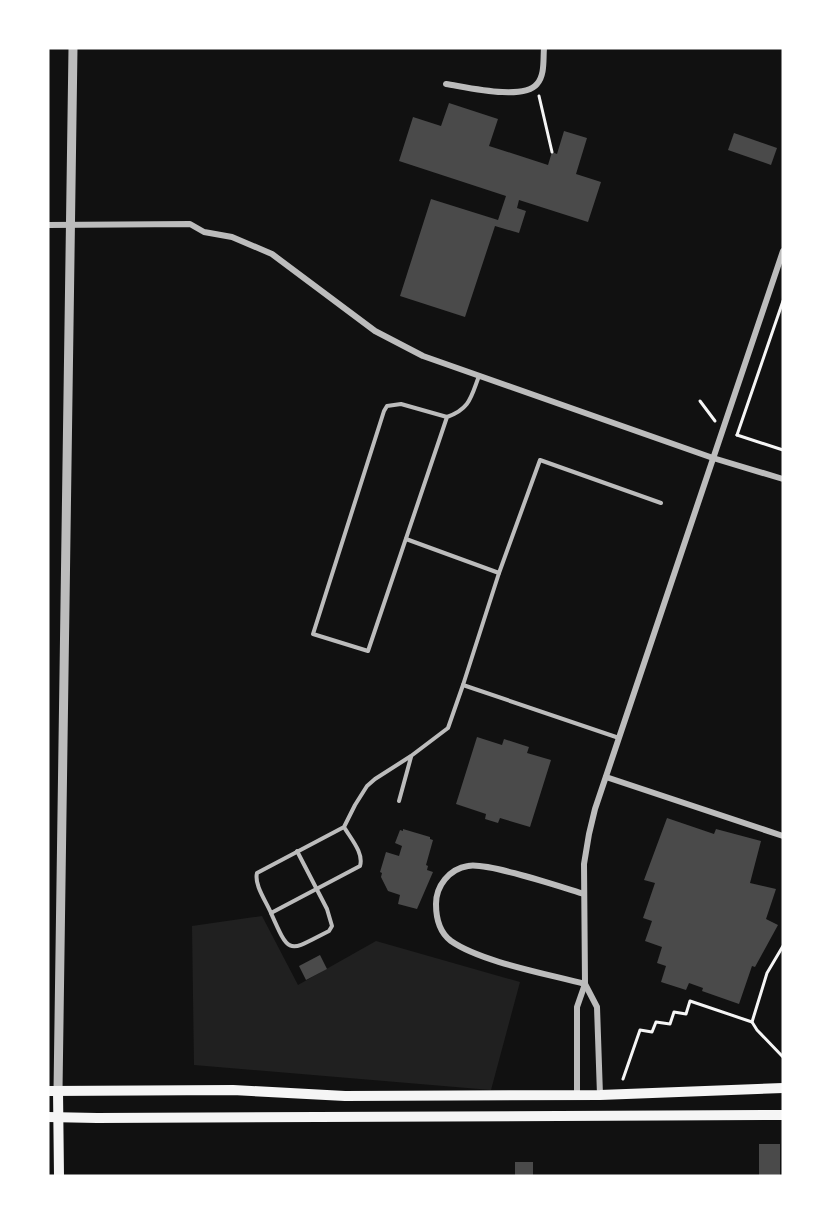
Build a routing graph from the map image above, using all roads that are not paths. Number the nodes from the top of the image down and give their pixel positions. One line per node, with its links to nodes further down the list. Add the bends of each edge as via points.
1 (73, 48): 5 (street)
2 (544, 48): 3 (street, via 542,75 537,85 525,92)
3 (446, 84)
4 (48, 225): 5 (street)
5 (70, 225): 7 (street, via 190,224 204,232 246,242 284,262 398,345); 27 (street)
6 (783, 251): 9 (street)
7 (479, 376): 8 (lane, via 468,406); 9 (street)
8 (447, 417): 12 (lane); 12 (lane, via 401,404 387,406 313,634 368,651)
9 (713, 458): 10 (street); 15 (street)
10 (783, 479)
11 (661, 503): 13 (lane, via 540,460)
12 (406, 539): 13 (lane)
13 (499, 573): 14 (lane)
14 (463, 685): 15 (lane); 16 (lane, via 448,728)
15 (619, 738): 17 (street)
16 (411, 756): 18 (lane); 19 (lane, via 367,786)
17 (606, 777): 20 (street); 23 (street, via 589,834)
18 (399, 801)
19 (344, 827): 21 (lane); 22 (lane, via 360,854 360,867)
20 (783, 836)
21 (297, 851): 22 (lane); 24 (lane, via 257,873)
22 (317, 890): 24 (lane); 24 (lane, via 327,909 332,927 329,931 300,945 288,945)
23 (584, 894): 25 (street); 25 (street, via 492,868 469,866 453,872 439,885 436,903 437,923 448,939 465,949)
24 (271, 913)
25 (585, 984): 28 (street, via 577,1007); 29 (street, via 597,1007)
26 (783, 1088): 29 (main road)
27 (53, 1091): 28 (main road); 31 (main road)
28 (577, 1095): 29 (main road)
29 (600, 1095)
30 (783, 1115): 31 (main road)
31 (53, 1117): 32 (main road)
32 (59, 1176)

